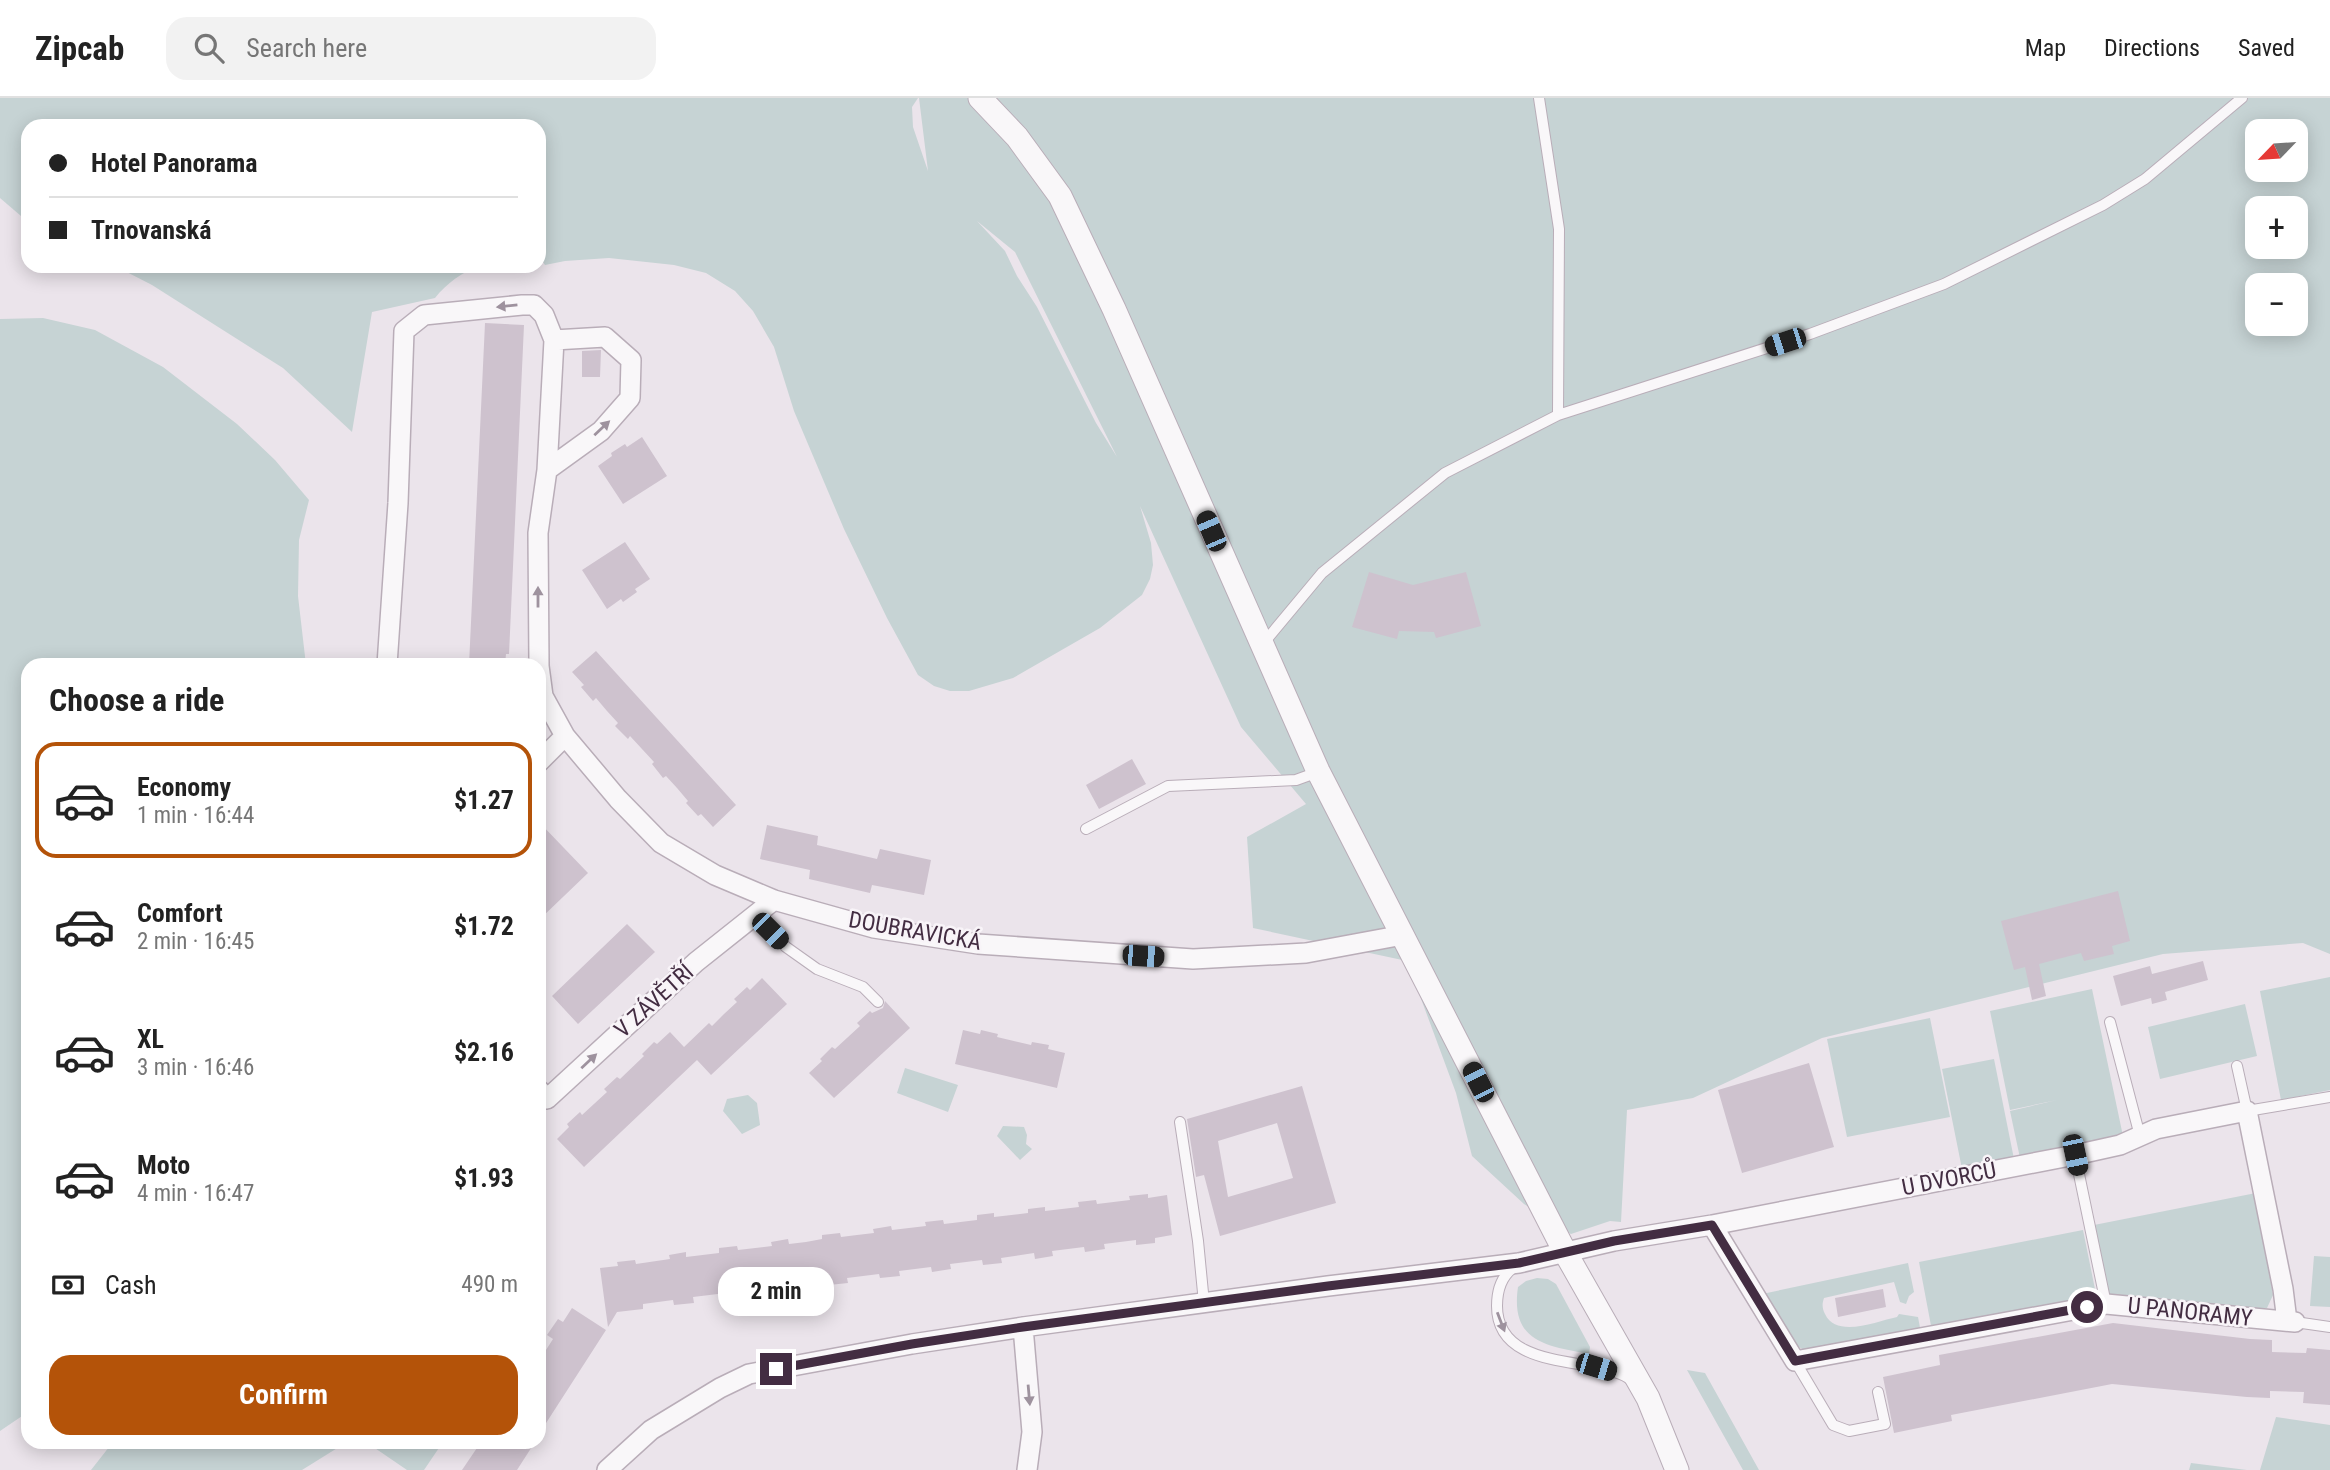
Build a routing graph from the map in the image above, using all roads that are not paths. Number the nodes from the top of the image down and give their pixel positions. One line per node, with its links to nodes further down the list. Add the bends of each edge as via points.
1 (979, 98): 7 (street, via 1017,137 1060,195)
2 (1539, 98): 5 (lane, via 1559,229)
3 (2242, 98): 5 (lane, via 2145,179 2103,205 1944,284 1810,334)
4 (554, 341): 6 (street, DOUBRAVICKÁ); 6 (street, one-way to 4, via 601,430 630,398 631,360 605,337); 8 (street, one-way to 8, via 544,315 534,305 522,304 424,315 404,331)
5 (1558, 415): 7 (lane, via 1445,474 1322,573)
6 (547, 470): 9 (street, DOUBRAVICKÁ, one-way to 6, via 538,533)
7 (1262, 645): 13 (street)
8 (387, 658)
9 (539, 658)
10 (546, 701): 11 (street, DOUBRAVICKÁ)
11 (565, 736): 12 (street); 15 (street, DOUBRAVICKÁ, via 660,843 715,875)
12 (546, 755)
13 (1318, 771): 14 (lane, via 1296,780 1168,786); 17 (street)
14 (1086, 829)
15 (774, 900): 16 (street, V ZÁVĚTŘÍ); 17 (street, DOUBRAVICKÁ, via 874,928 978,944 1193,959 1306,953)
16 (754, 915): 18 (lane, via 817,969 863,987); 21 (street, V ZÁVĚTŘÍ, one-way to 16)
17 (1403, 935): 28 (street)
18 (878, 1003)
19 (2110, 1022): 25 (lane)
20 (2237, 1066): 23 (lane)
21 (546, 1097)
22 (2330, 1097): 23 (lane, U DVORCŮ)
23 (2248, 1111): 25 (street, U DVORCŮ); 32 (street)
24 (1180, 1122): 30 (lane)
25 (2140, 1136): 26 (street, U DVORCŮ)
26 (2075, 1155): 27 (street, U DVORCŮ); 31 (lane)
27 (1712, 1225): 28 (street, U DVORCŮ); 35 (street)
28 (1566, 1252): 29 (street, U DVORCŮ); 37 (street)
29 (1519, 1263): 30 (street, U DVORCŮ); 37 (lane, one-way to 37, via 1504,1275 1497,1300 1501,1322 1515,1346 1627,1376)
30 (1204, 1303): 33 (street, U DVORCŮ)
31 (2106, 1304): 32 (street, U PANORAMY); 35 (street, U PANORAMY)
32 (2291, 1322): 34 (lane, U PANORAMY)
33 (1023, 1327): 38 (street, U DVORCŮ, via 749,1374 651,1430); 39 (street, one-way to 39, via 1032,1432)
34 (2330, 1327)
35 (1795, 1361): 36 (lane, via 1833,1425 1849,1431 1885,1424)
36 (1878, 1392)
37 (1648, 1398): 40 (street)
38 (607, 1470)
39 (1027, 1470)
40 (1677, 1470)

